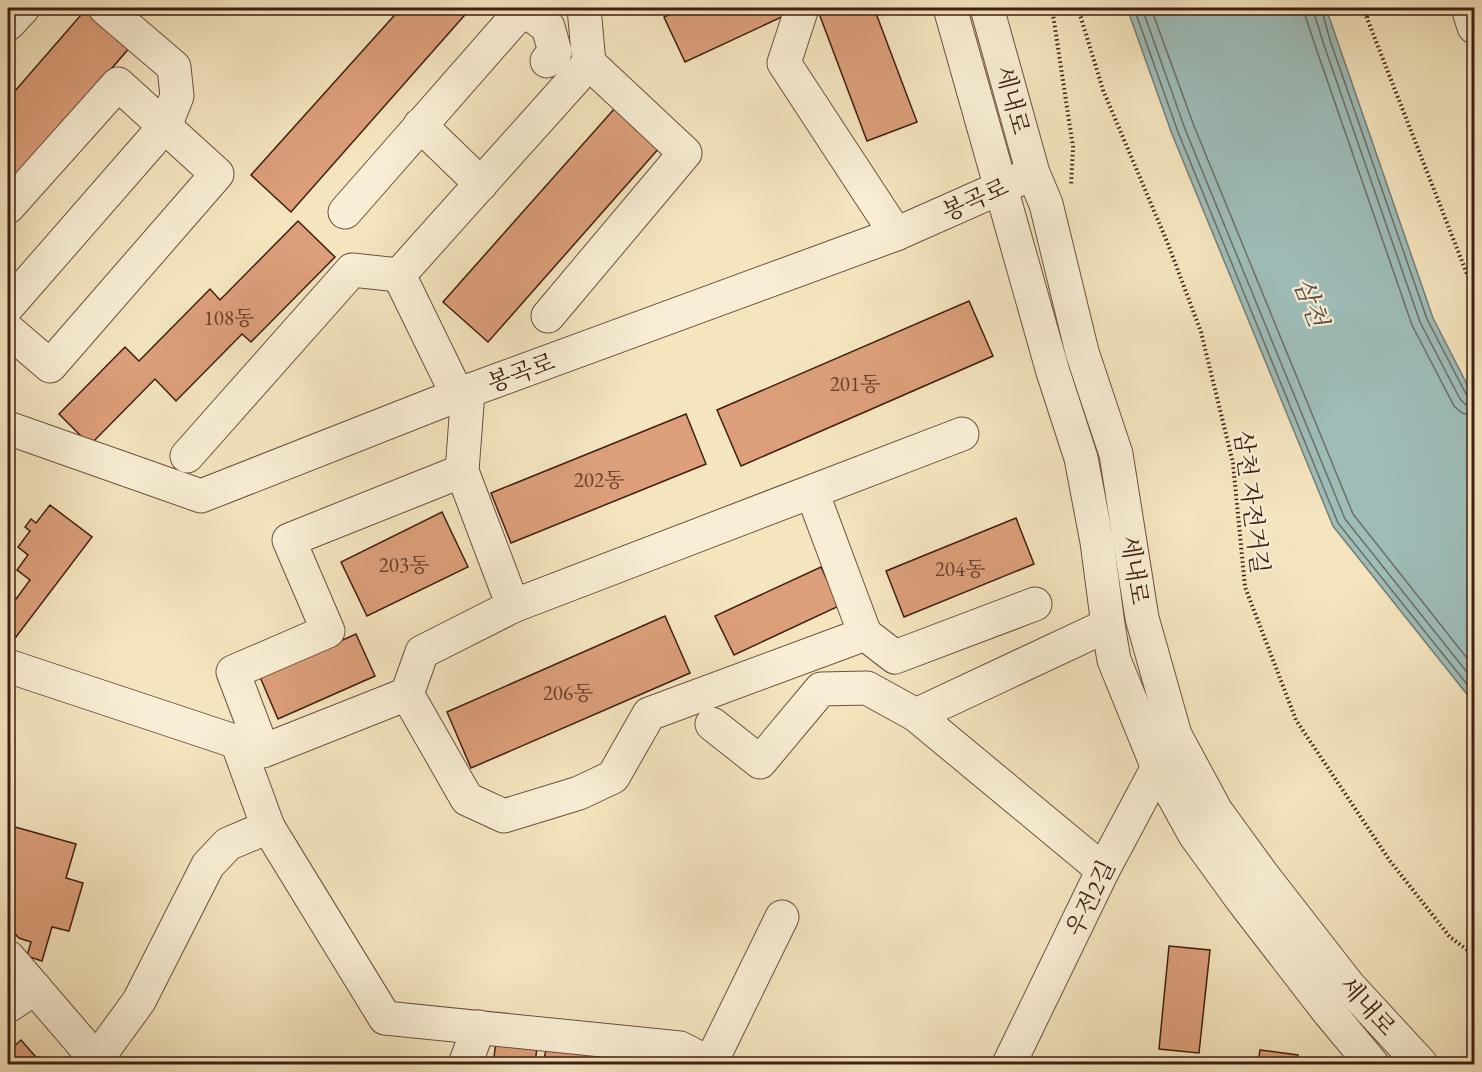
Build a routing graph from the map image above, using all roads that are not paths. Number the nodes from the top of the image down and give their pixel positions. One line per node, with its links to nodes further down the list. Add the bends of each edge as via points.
1 (23, 8): 8 (street)
2 (105, 8): 13 (street, via 174,67 177,96)
3 (584, 8): 11 (street)
4 (802, 8): 19 (street, via 784,63)
5 (951, 8): 16 (street, 세내로)
6 (987, 8): 14 (street, 세내로)
7 (1468, 8): 9 (street)
8 (8, 24)
9 (1474, 27)
10 (547, 62): 12 (street, via 555,52 548,27 523,9)
11 (589, 63): 15 (street); 22 (street, via 685,153)
12 (420, 125): 15 (street); 18 (street)
13 (165, 126): 17 (street, via 118,84); 21 (street); 23 (street, via 217,174 50,366)
14 (1033, 173): 16 (street, 봉곡로); 38 (street, 세내로, via 1046,204 1082,352 1116,454 1142,618)
15 (481, 184): 20 (street)
16 (1001, 188): 19 (street, 봉곡로); 32 (street, 세내로, via 1081,459)
17 (8, 207)
18 (345, 212)
19 (896, 234): 24 (street, 봉곡로)
20 (399, 275): 24 (street); 27 (street, via 352,270)
21 (8, 306)
22 (548, 316)
23 (8, 330)
24 (463, 394): 25 (street, 봉곡로, via 201,496); 28 (street)
25 (8, 428)
26 (962, 434): 29 (street)
27 (187, 456)
28 (462, 471): 31 (street); 35 (street, via 289,540 328,631 233,672 263,751)
29 (812, 492): 31 (street); 33 (street)
30 (1035, 604): 33 (street, via 894,657)
31 (513, 606): 35 (street, via 422,652)
32 (1108, 626): 36 (street); 39 (street, 세내로, via 1114,660)
33 (865, 634): 35 (street, via 649,714 613,777 579,793 504,816 467,799)
34 (8, 666): 40 (street, via 237,742)
35 (407, 694)
36 (916, 715): 37 (street, via 867,688 821,688 760,762); 41 (street)
37 (712, 724)
38 (1175, 735): 39 (street, 우전2길); 52 (street, 세내로, via 1216,811 1264,877 1348,986)
39 (1158, 768): 41 (street, 우전2길); 51 (street, 세내로, via 1195,835)
40 (267, 827): 46 (street, via 385,1018); 47 (street, via 228,844 208,865 139,1001)
41 (1103, 870): 50 (street, 우전2길)
42 (782, 916): 48 (street)
43 (8, 957): 44 (street)
44 (35, 988): 45 (street); 47 (street)
45 (8, 1006)
46 (479, 1027): 48 (street, via 680,1048); 49 (street)
47 (98, 1062)
48 (711, 1064)
49 (465, 1065)
50 (1010, 1065)
51 (1372, 1065)
52 (1421, 1065)

